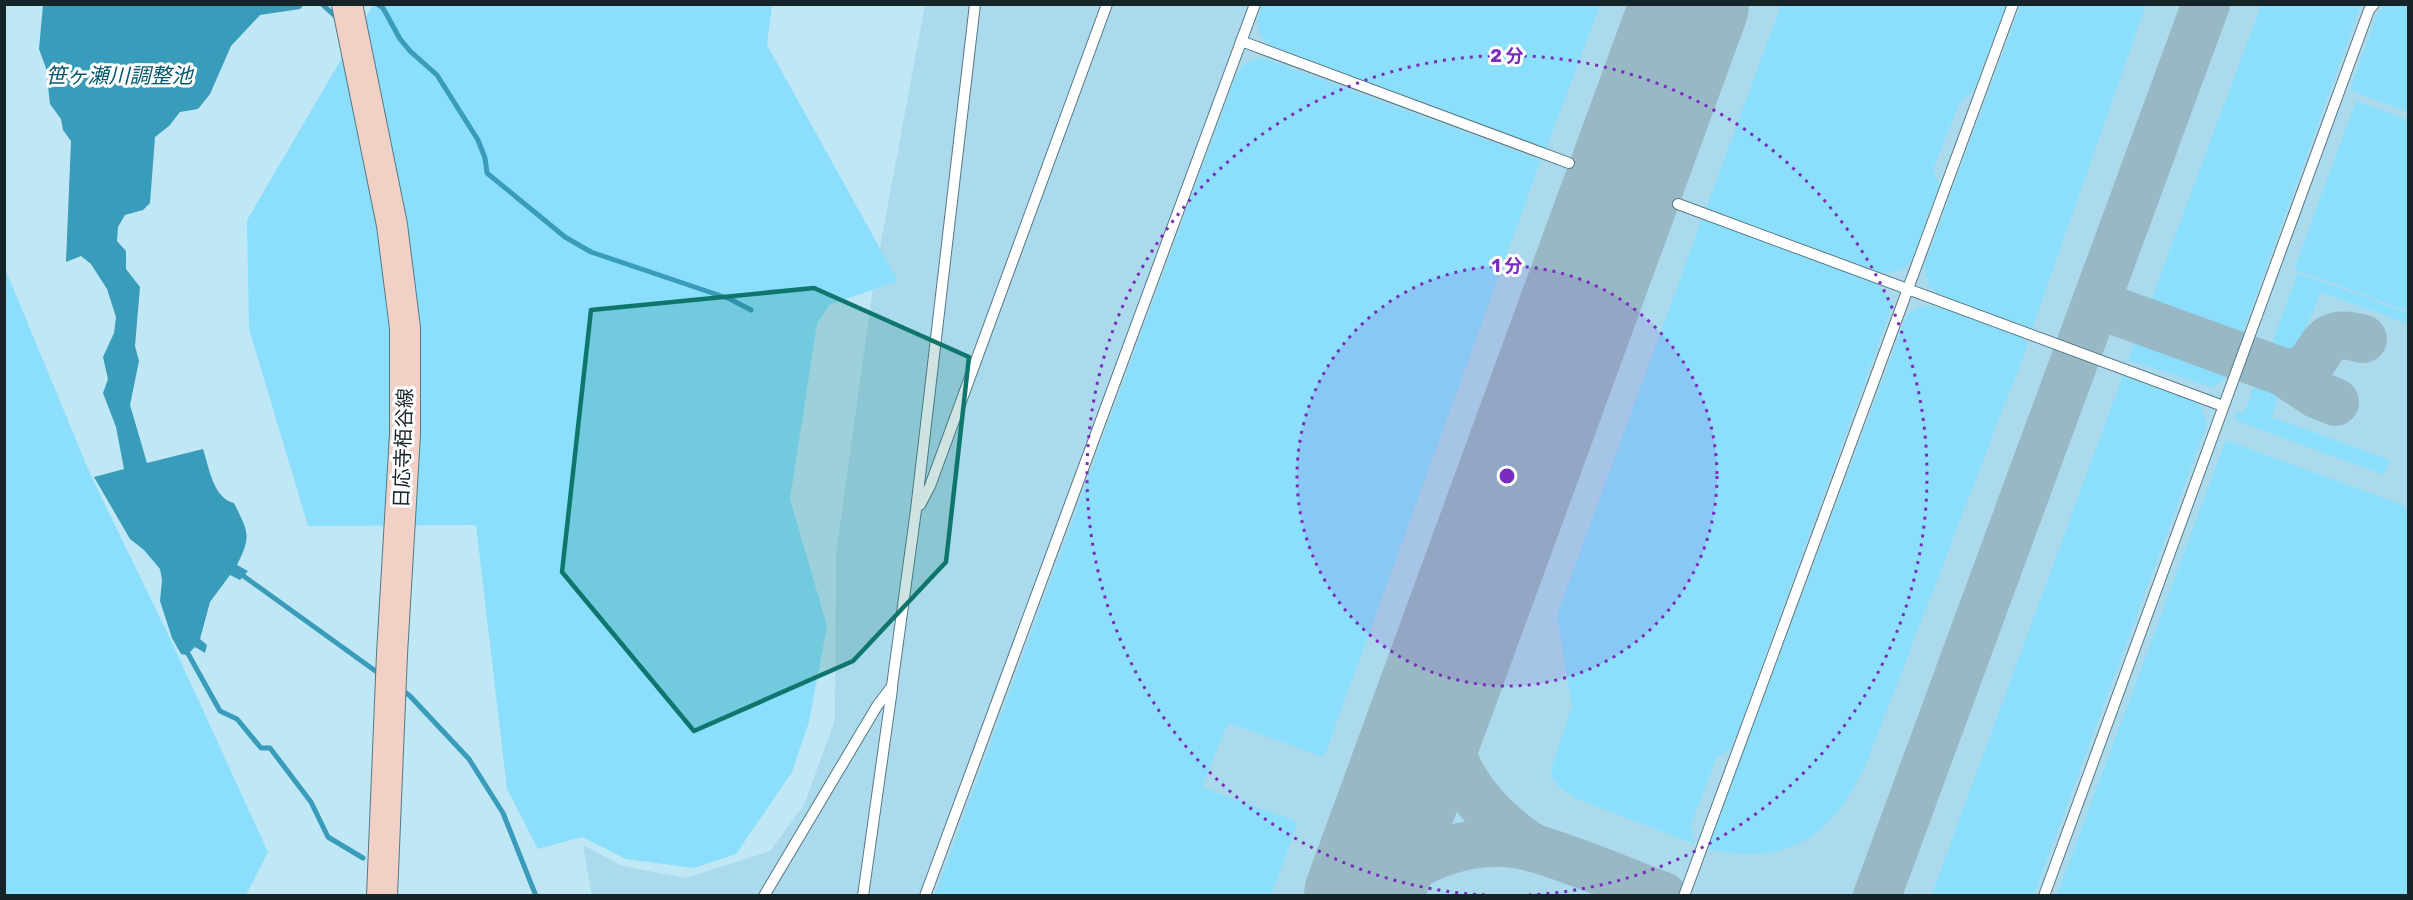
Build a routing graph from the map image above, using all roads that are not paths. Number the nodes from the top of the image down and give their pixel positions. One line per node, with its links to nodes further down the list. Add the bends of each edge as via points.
1 (347, 4): 14 (main road, 日応寺栢谷線, via 392,225 405,328 405,434)
2 (975, 4): 12 (lane)
3 (1107, 4): 12 (lane, via 930,486)
4 (1255, 4): 7 (lane)
5 (2013, 4): 10 (lane)
6 (2374, 4): 11 (lane)
7 (1241, 41): 8 (lane); 17 (lane)
8 (1569, 164)
9 (1678, 204): 10 (lane)
10 (1908, 291): 11 (lane); 18 (lane)
11 (2223, 406): 19 (lane)
12 (916, 510): 13 (lane)
13 (892, 686): 15 (lane); 16 (lane)
14 (382, 896)
15 (764, 896)
16 (863, 896)
17 (925, 896)
18 (1684, 896)
19 (2044, 896)

